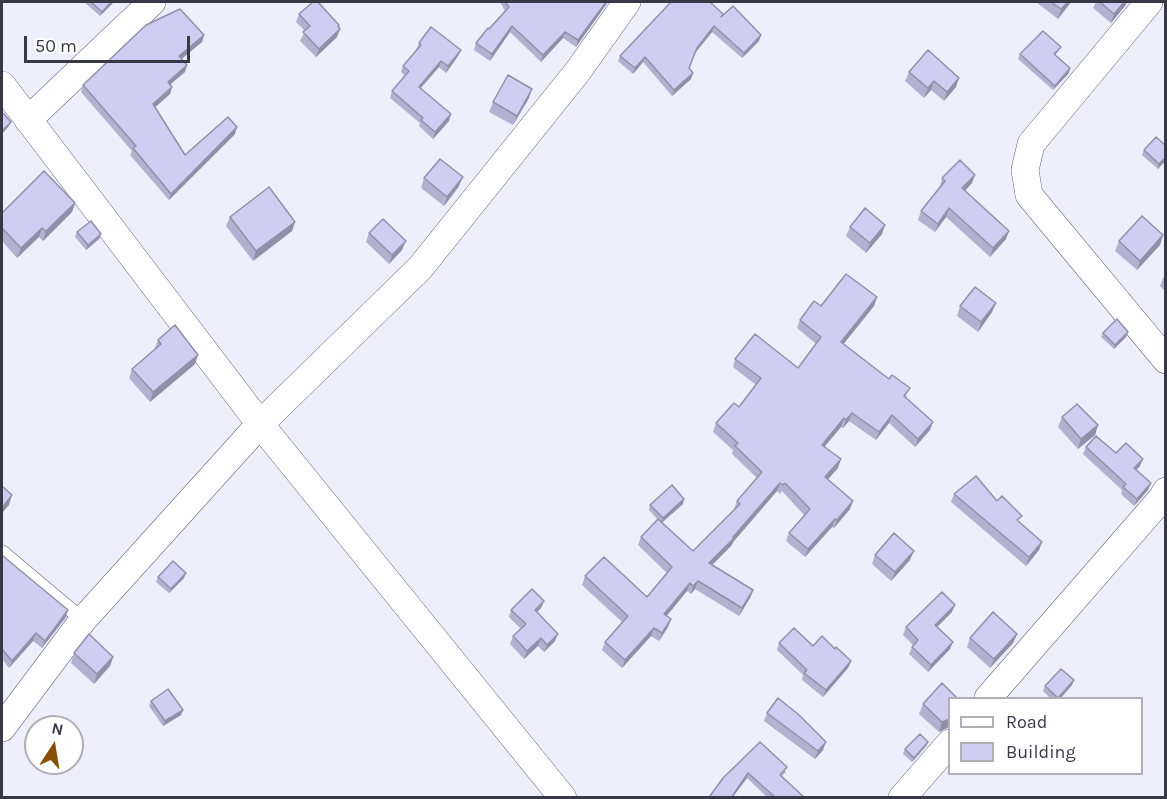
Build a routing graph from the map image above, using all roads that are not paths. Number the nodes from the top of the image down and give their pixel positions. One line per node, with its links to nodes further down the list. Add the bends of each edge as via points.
1 (152, 2): 5 (street)
2 (627, 2): 7 (street, via 578,71 420,268)
3 (1149, 2): 6 (street, via 1031,144 1025,170 1029,195)
4 (2, 85): 5 (street)
5 (28, 120): 7 (street)
6 (1166, 360)
7 (260, 424): 10 (street); 14 (street)
8 (1164, 497): 11 (street)
9 (2, 552): 10 (lane)
10 (83, 620): 12 (street)
11 (990, 697)
12 (2, 728)
13 (948, 745): 15 (street)
14 (562, 798)
15 (902, 798)

